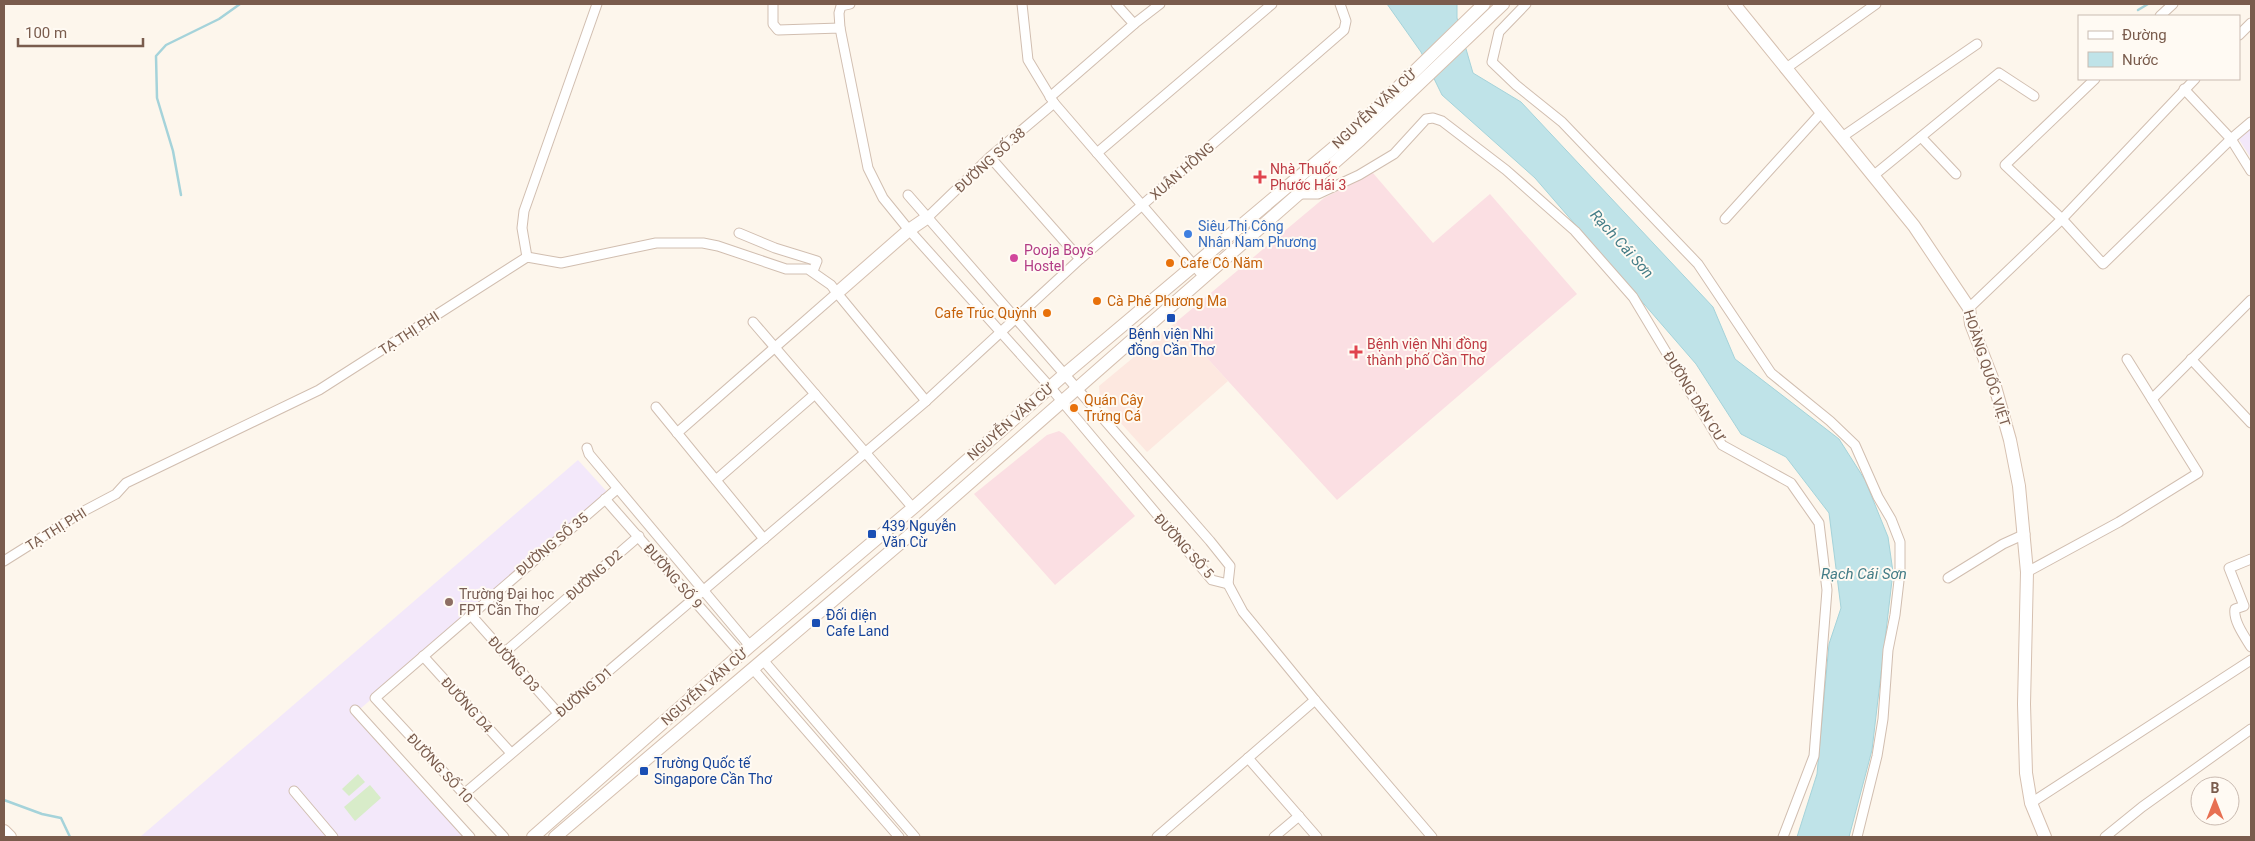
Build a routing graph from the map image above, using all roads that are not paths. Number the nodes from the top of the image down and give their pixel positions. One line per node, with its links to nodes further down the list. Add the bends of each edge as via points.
1 (597, 4): 46 (street, via 524,211 522,228)
2 (773, 4): 18 (street, via 773,24 778,30)
3 (850, 4): 18 (street, ĐƯỜNG SỐ 5, via 839,9)
4 (1022, 4): 26 (street, via 1028,60)
5 (1116, 4): 17 (street)
6 (1160, 4): 17 (street, ĐƯỜNG SỐ 38)
7 (1272, 4): 33 (street)
8 (1340, 4): 40 (street, XUÂN HỒNG, via 1346,21 1344,30)
9 (1484, 4): 29 (main road, NGUYỄN VĂN CỪ)
10 (1503, 4): 29 (main road, NGUYỄN VĂN CỪ)
11 (1526, 4): 120 (street, via 1499,32 1492,62 1562,122 1698,264 1771,373 1855,445 1900,542 1900,572 1888,650 1883,719 1868,799)
12 (1734, 4): 21 (main road, HOÀNG QUỐC VIỆT)
13 (1876, 4): 21 (street)
14 (2173, 4): 15 (street)
15 (2161, 15)
16 (2251, 23): 19 (street)
17 (1134, 24): 26 (street, ĐƯỜNG SỐ 38)
18 (840, 28): 44 (street, ĐƯỜNG SỐ 5, via 868,168 883,198)
19 (2240, 34)
20 (1977, 44): 31 (street)
21 (1785, 69): 27 (main road, HOÀNG QUỐC VIỆT)
22 (2094, 80): 43 (street, via 2005,165)
23 (2194, 80): 24 (street)
24 (2184, 89): 32 (street); 43 (street)
25 (2034, 96): 30 (street, via 1999,73)
26 (1052, 100): 33 (street); 34 (street, ĐƯỜNG SỐ 38)
27 (1821, 113): 31 (main road, HOÀNG QUỐC VIỆT); 42 (street)
28 (2251, 122): 32 (street)
29 (1355, 136): 38 (main road, NGUYỄN VĂN CỪ); 48 (main road, NGUYỄN VĂN CỪ)
30 (1921, 136): 36 (street); 37 (street)
31 (1842, 137): 37 (main road, HOÀNG QUỐC VIỆT)
32 (2231, 139): 35 (street); 43 (street, via 2103,264)
33 (1097, 153): 40 (street)
34 (990, 158): 41 (street, ĐƯỜNG SỐ 38); 47 (street)
35 (2251, 171)
36 (1956, 174)
37 (1873, 176): 53 (main road, HOÀNG QUỐC VIỆT, via 1914,226)
38 (1298, 194): 50 (main road, NGUYỄN VĂN CỪ); 119 (street, ĐƯỜNG DÂN CƯ, via 1318,194 1359,175 1394,154 1426,119 1442,121 1506,170 1576,231 1633,297 1722,445 1791,483 1819,523 1828,590 1814,756)
39 (908, 195): 41 (street, ĐƯỜNG SỐ 5)
40 (1143, 205): 47 (street, XUÂN HỒNG); 48 (street)
41 (928, 217): 44 (main road); 54 (street, ĐƯỜNG SỐ 5)
42 (1725, 219)
43 (2062, 219): 53 (street)
44 (909, 230): 51 (main road); 56 (street, ĐƯỜNG SỐ 5)
45 (739, 233): 49 (street, via 817,261)
46 (527, 257): 49 (street, via 562,263 643,245 688,242 718,246 786,268); 81 (street, TẠ THỊ PHI, via 318,390 126,483 116,494)
47 (1080, 259): 54 (street, XUÂN HỒNG)
48 (1195, 266): 50 (street); 60 (main road, NGUYỄN VĂN CỪ)
49 (813, 271): 51 (street)
50 (1204, 276): 62 (main road, NGUYỄN VĂN CỪ)
51 (838, 292): 57 (street); 65 (street)
52 (2251, 300): 59 (street)
53 (1969, 308): 77 (main road, HOÀNG QUỐC VIỆT, via 1971,324 1994,383 2010,440)
54 (1016, 320): 56 (street, XUÂN HỒNG); 60 (street, ĐƯỜNG SỐ 5)
55 (753, 322): 57 (street)
56 (1001, 333): 61 (street, ĐƯỜNG SỐ 5); 65 (street, XUÂN HỒNG)
57 (775, 347): 63 (street); 69 (street)
58 (2127, 359): 64 (street)
59 (2191, 359): 64 (street); 68 (street)
60 (1065, 374): 61 (main road, NGUYỄN VĂN CỪ); 62 (street, ĐƯỜNG SỐ 5)
61 (1050, 387): 66 (street, ĐƯỜNG SỐ 5); 75 (main road, NGUYỄN VĂN CỪ)
62 (1076, 388): 66 (main road, NGUYỄN VĂN CỪ); 84 (street, ĐƯỜNG SỐ 5, via 1230,566)
63 (814, 394): 71 (street); 72 (street)
64 (2152, 399): 82 (street, via 2198,473 2119,522)
65 (926, 400): 71 (street, XUÂN HỒNG)
66 (1060, 402): 76 (main road, NGUYỄN VĂN CỪ); 84 (street, ĐƯỜNG SỐ 5, via 1212,580)
67 (656, 407): 69 (street)
68 (2251, 423)
69 (677, 433): 72 (street)
70 (587, 448): 73 (street)
71 (865, 452): 75 (street); 79 (street, ĐƯỜNG D1)
72 (716, 480): 79 (street)
73 (617, 489): 74 (street, ĐƯỜNG SỐ 35); 85 (street)
74 (605, 499): 78 (street, ĐƯỜNG SỐ 9); 88 (street, ĐƯỜNG SỐ 35)
75 (913, 508): 76 (main road); 90 (main road, NGUYỄN VĂN CỪ)
76 (925, 522): 94 (main road, NGUYỄN VĂN CỪ)
77 (2025, 534): 82 (main road, HOÀNG QUỐC VIỆT); 83 (street, via 2002,544)
78 (639, 536): 86 (street, ĐƯỜNG SỐ 9); 91 (street, ĐƯỜNG D2)
79 (764, 539): 85 (street, ĐƯỜNG D1)
80 (2251, 559): 87 (street, via 2229,568)
81 (4, 561)
82 (2027, 572): 104 (main road, HOÀNG QUỐC VIỆT, via 2024,728 2026,772)
83 (1948, 578)
84 (1228, 584): 96 (street, via 1243,612)
85 (704, 591): 86 (street, ĐƯỜNG D1); 90 (street)
86 (694, 600): 90 (street, ĐƯỜNG SỐ 9); 98 (street, ĐƯỜNG D1)
87 (2248, 604): 89 (street, via 2234,612)
88 (470, 614): 91 (street, ĐƯỜNG D3); 92 (street, ĐƯỜNG SỐ 35)
89 (2251, 647)
90 (746, 650): 94 (main road); 111 (main road, NGUYỄN VĂN CỪ)
91 (504, 653): 98 (street, ĐƯỜNG D3)
92 (423, 656): 95 (street, ĐƯỜNG SỐ 35); 100 (street, ĐƯỜNG D4)
93 (2251, 660): 104 (street)
94 (758, 664): 112 (main road, NGUYỄN VĂN CỪ); 113 (street); 114 (street)
95 (375, 698): 103 (street, ĐƯỜNG SỐ 10)
96 (1315, 700): 101 (street); 118 (street)
97 (355, 710): 109 (street)
98 (558, 713): 100 (street, ĐƯỜNG D1)
99 (2251, 729): 122 (street)
100 (511, 753): 103 (street, ĐƯỜNG D1)
101 (1248, 758): 105 (street); 115 (street)
102 (294, 791): 108 (street)
103 (464, 794): 110 (street, ĐƯỜNG SỐ 10)
104 (2032, 803): 121 (main road, HOÀNG QUỐC VIỆT)
105 (1299, 816): 116 (street); 117 (street)
106 (4, 831): 107 (main road)
107 (10, 837)
108 (333, 837)
109 (470, 837)
110 (504, 837)
111 (533, 837)
112 (555, 837)
113 (899, 837)
114 (915, 837)
115 (1157, 837)
116 (1274, 837)
117 (1317, 837)
118 (1432, 837)
119 (1783, 837)
120 (1857, 837)
121 (2045, 837)
122 (2105, 837)

